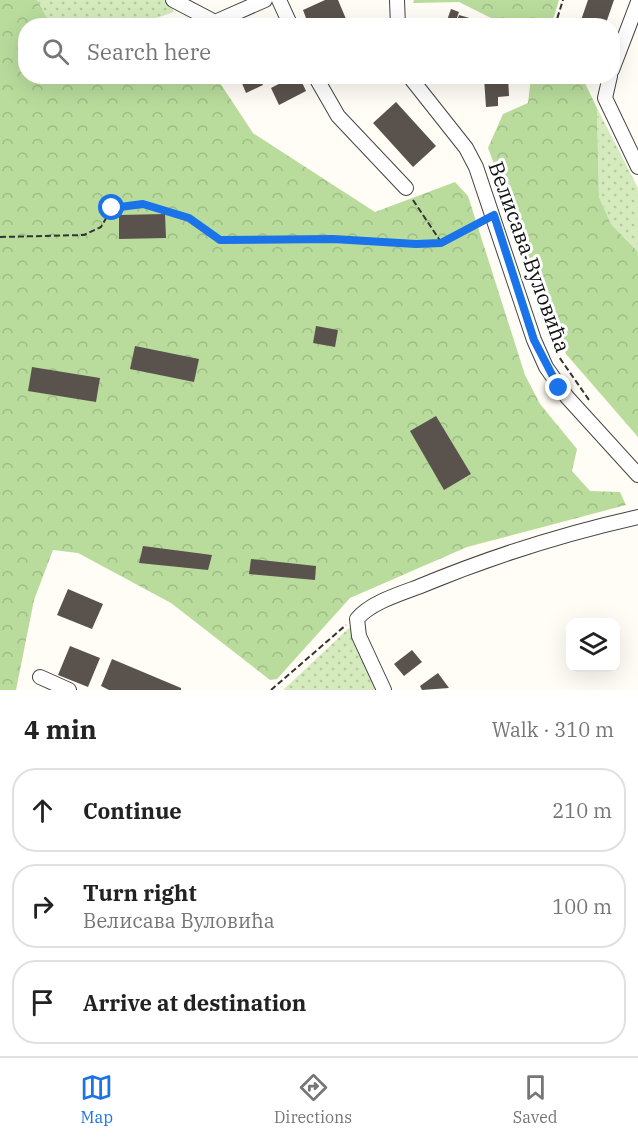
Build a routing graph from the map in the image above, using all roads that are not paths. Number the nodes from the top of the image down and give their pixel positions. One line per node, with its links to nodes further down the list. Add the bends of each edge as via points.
1 (173, 0): 6 (street)
2 (265, 0): 7 (street)
3 (279, 0): 8 (street)
4 (397, 0): 9 (street)
5 (638, 2): 10 (street)
6 (207, 18)
7 (223, 18)
8 (287, 18)
9 (398, 18)
10 (620, 49)
11 (320, 84): 15 (street, via 338,116)
12 (415, 84): 16 (street, Велисава Вуловића, via 466,147 487,218 549,372)
13 (608, 84): 14 (street, via 605,98)
14 (638, 167)
15 (406, 188)
16 (638, 476)
17 (638, 517): 20 (street, via 525,545 365,611 357,619 359,636)
18 (40, 677): 19 (street)
19 (69, 690)
20 (384, 690)

